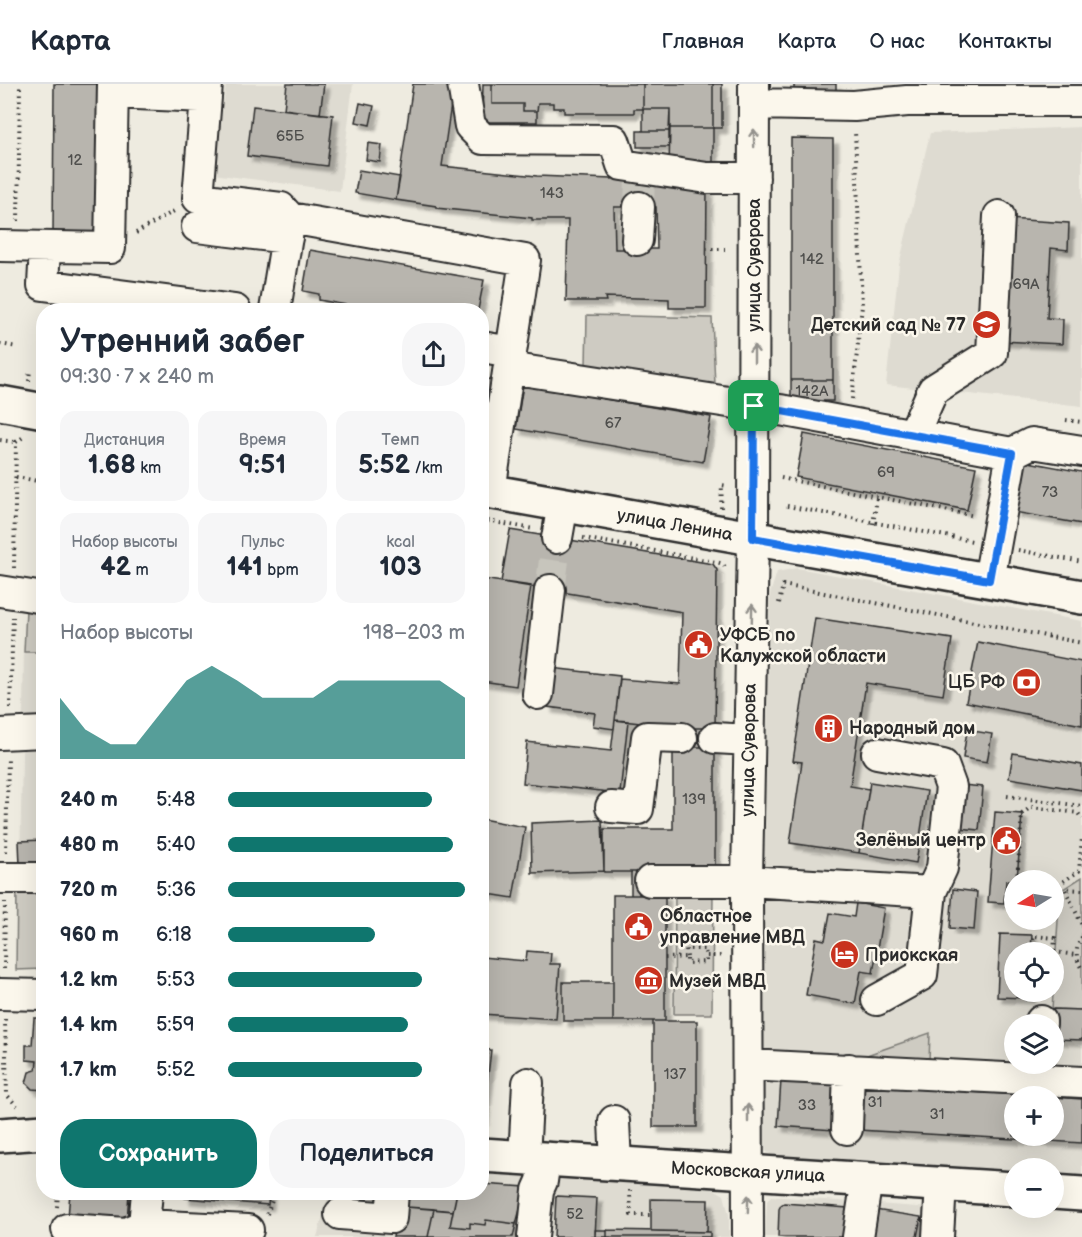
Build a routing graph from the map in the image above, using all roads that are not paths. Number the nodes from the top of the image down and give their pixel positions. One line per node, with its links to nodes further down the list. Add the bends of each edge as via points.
1 (463, 84): 7 (street, via 470,126 483,139 615,140 622,165 640,171)
2 (113, 88): 3 (street); 12 (street, via 110,248)
3 (207, 90): 10 (street, via 198,212)
4 (754, 94): 5 (street); 7 (street, улица Суворова, one-way to 4)
5 (854, 95): 6 (street, via 907,101)
6 (1082, 101)
7 (754, 178): 18 (street, улица Суворова, one-way to 7)
8 (639, 207): 11 (street)
9 (999, 216): 20 (street, via 992,353 933,390)
10 (288, 228): 14 (street); 16 (street, via 525,260)
11 (637, 240)
12 (21, 246): 13 (street, via 43,285)
13 (181, 303)
14 (276, 303)
15 (489, 350): 16 (street)
16 (510, 360): 18 (street); 23 (street)
17 (0, 403): 19 (main road)
18 (754, 406): 20 (street); 25 (street, улица Суворова)
19 (36, 422)
20 (913, 435): 22 (street)
21 (1082, 451): 22 (street, via 1032,443)
22 (1012, 453): 26 (street)
23 (489, 478)
24 (489, 502): 25 (main road, улица Ленина, via 560,525)
25 (753, 538): 26 (main road, улица Ленина); 36 (street, улица Суворова, one-way to 25)
26 (989, 580): 30 (main road, улица Ленина)
27 (550, 590): 31 (street)
28 (7, 592): 29 (street)
29 (36, 597)
30 (1082, 597)
31 (538, 694)
32 (36, 732): 33 (street)
33 (4, 734)
34 (682, 738): 38 (street, via 647,737 638,809)
35 (715, 738): 36 (street)
36 (749, 740): 42 (street, улица Суворова)
37 (878, 753): 43 (street, via 943,765 951,787 942,868)
38 (611, 807)
39 (3, 878): 40 (street)
40 (36, 878)
41 (650, 881): 42 (street)
42 (747, 881): 43 (street); 47 (street, улица Суворова)
43 (931, 892): 46 (street, via 922,975)
44 (2, 994): 45 (street)
45 (36, 995)
46 (877, 1000)
47 (748, 1065): 48 (street); 59 (street, улица Суворова, one-way to 47)
48 (849, 1070): 49 (street); 54 (street)
49 (1004, 1072)
50 (1046, 1074): 51 (street)
51 (1082, 1082)
52 (528, 1083): 58 (street)
53 (614, 1121): 60 (street)
54 (847, 1129)
55 (36, 1133): 56 (main road)
56 (0, 1135)
57 (489, 1156): 58 (main road, Московская улица)
58 (534, 1159): 60 (main road, Московская улица); 72 (street, via 542,1181)
59 (749, 1172): 60 (main road, Московская улица); 61 (main road, Московская улица); 73 (street, улица Суворова, one-way to 59)
60 (623, 1177)
61 (867, 1179): 62 (main road, Московская улица); 74 (street)
62 (941, 1184): 63 (main road, Московская улица); 75 (street)
63 (1004, 1188)
64 (1064, 1193): 65 (main road)
65 (1082, 1194)
66 (146, 1200): 69 (street)
67 (392, 1200): 68 (street, via 391,1218)
68 (340, 1214)
69 (144, 1225): 70 (street, via 126,1233); 71 (street)
70 (67, 1229)
71 (248, 1230)
72 (533, 1237)
73 (748, 1237)
74 (858, 1237)
75 (938, 1237)

